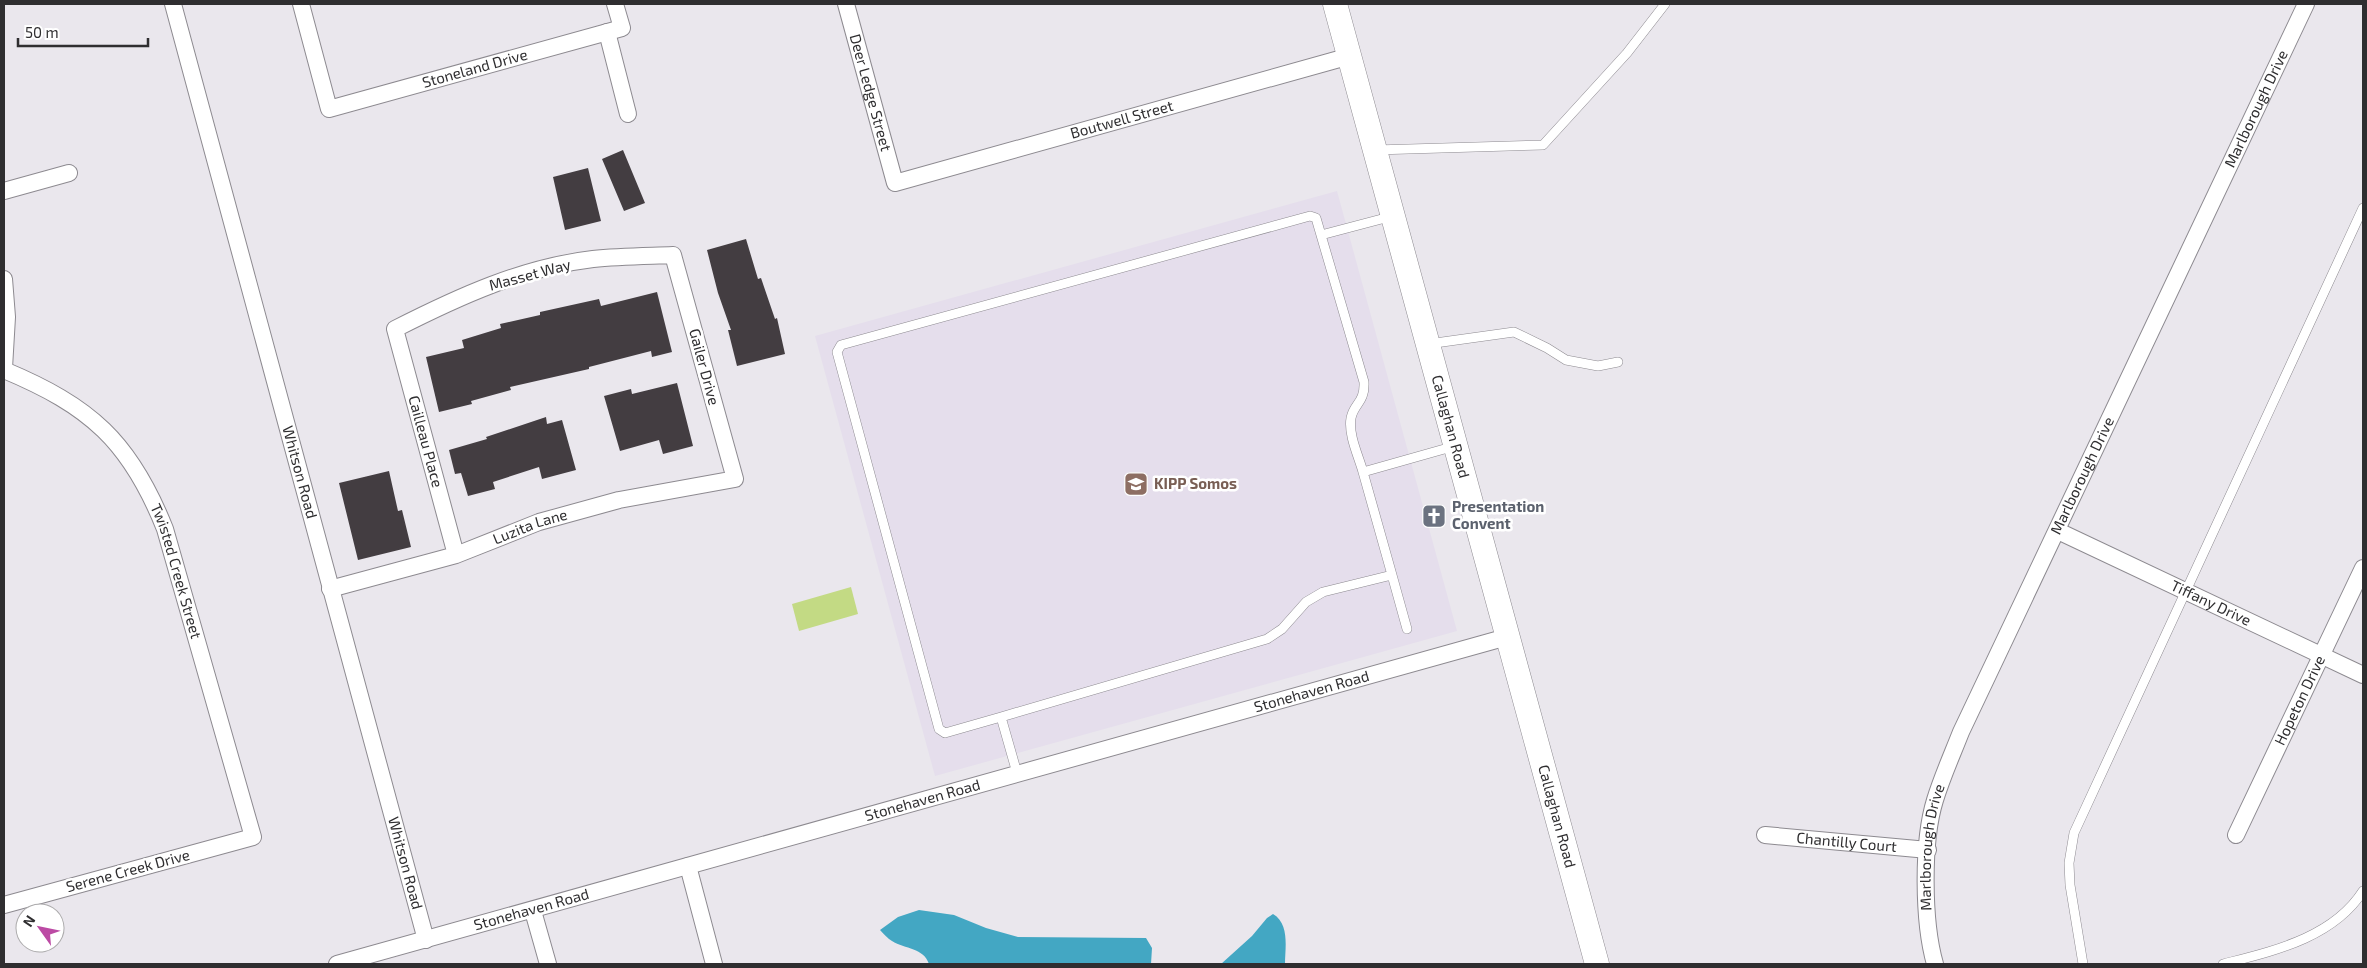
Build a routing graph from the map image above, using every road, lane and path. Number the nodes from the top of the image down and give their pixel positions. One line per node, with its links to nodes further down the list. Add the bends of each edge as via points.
1 (173, 4): 31 (street, Whitson Road)
2 (301, 4): 8 (street, Stoneland Drive, via 329,109)
3 (615, 4): 8 (street)
4 (846, 4): 13 (street, Deer Ledge Street)
5 (1335, 4): 9 (main road, Callaghan Road)
6 (1665, 4): 11 (lane, via 1627,53 1543,145)
7 (2306, 4): 27 (street, Marlborough Drive)
8 (614, 30): 10 (street)
9 (1350, 56): 11 (main road, Callaghan Road); 13 (street, Boutwell Street)
10 (628, 114)
11 (1375, 150): 16 (main road, Callaghan Road)
12 (69, 173): 14 (street)
13 (896, 183)
14 (4, 191)
15 (2363, 208): 32 (lane)
16 (1393, 216): 17 (lane); 21 (main road, Callaghan Road)
17 (1321, 235): 25 (lane, via 1364,382 1364,395 1351,418); 37 (lane, via 1316,218 1310,216 841,345 836,352 939,729 945,733)
18 (673, 255): 20 (street, Masset Way, via 592,259 539,269 483,288); 26 (street, Gailer Drive)
19 (4, 280): 23 (street, via 7,317)
20 (395, 328): 28 (street, Cailleau Place)
21 (1428, 344): 22 (lane, via 1514,332 1566,360 1598,366); 24 (main road, Callaghan Road)
22 (1618, 362)
23 (4, 369): 41 (street, Twisted Creek Street, via 50,392 91,418 126,453 152,495 165,528)
24 (1455, 446): 25 (lane); 34 (main road, Callaghan Road)
25 (1363, 472): 30 (lane)
26 (735, 479): 28 (street, Luzita Lane, via 619,500 539,522)
27 (2058, 530): 32 (street, Tiffany Drive); 42 (street, Marlborough Drive, via 1961,732 1934,802)
28 (456, 555): 31 (street, Luzita Lane)
29 (2363, 568): 35 (street, Hopeton Drive)
30 (1392, 575): 33 (lane); 37 (lane, via 1323,592 1306,602 1282,629 1266,639)
31 (330, 589): 47 (street, Whitson Road)
32 (2185, 591): 35 (street, Tiffany Drive); 53 (lane, via 2074,833 2069,878)
33 (1407, 629)
34 (1507, 637): 38 (street, Stonehaven Road); 51 (main road, Callaghan Road)
35 (2322, 656): 36 (street, Tiffany Drive); 40 (street, Hopeton Drive)
36 (2363, 675)
37 (1000, 717): 38 (lane)
38 (1017, 773): 43 (street, Stonehaven Road)
39 (1765, 835): 42 (street, Chantilly Court)
40 (2236, 835)
41 (253, 837): 45 (street, Serene Creek Drive)
42 (1928, 850): 52 (street, Marlborough Drive, via 1927,920)
43 (688, 866): 46 (street, Stonehaven Road); 50 (street)
44 (2363, 890): 54 (lane, via 2338,917 2295,944)
45 (4, 905)
46 (533, 911): 47 (street, Stonehaven Road); 49 (street)
47 (426, 940): 48 (street, Stonehaven Road)
48 (337, 964)
49 (548, 964)
50 (714, 964)
51 (1597, 964)
52 (1934, 964)
53 (2083, 964)
54 (2223, 964)

